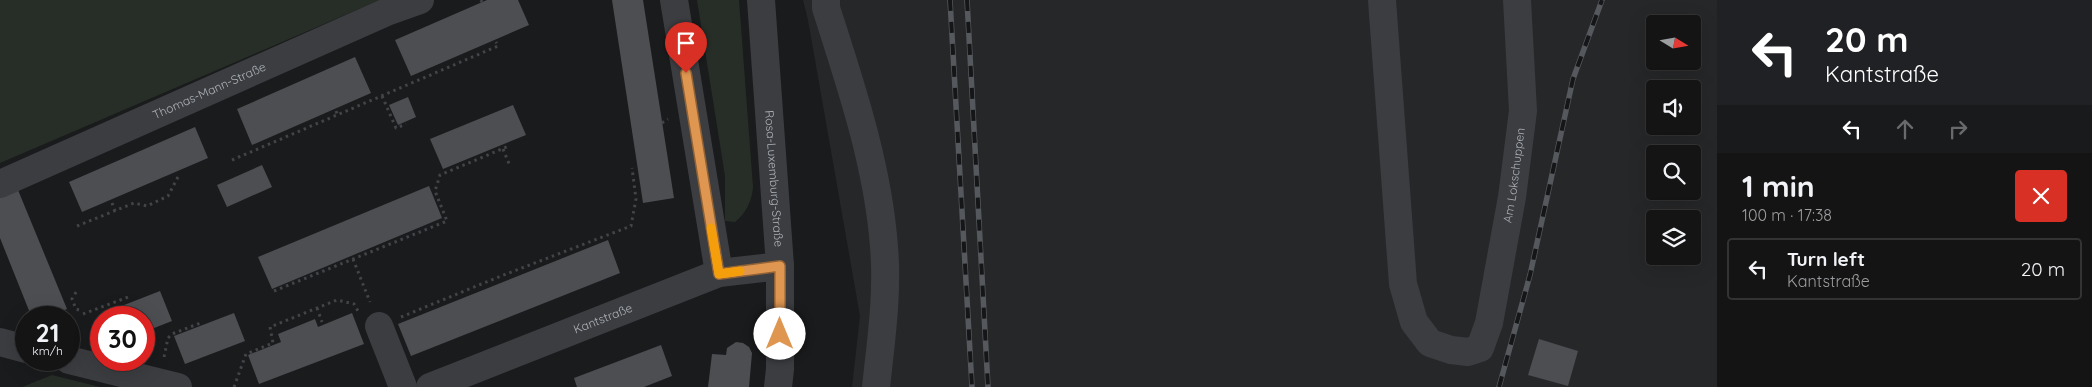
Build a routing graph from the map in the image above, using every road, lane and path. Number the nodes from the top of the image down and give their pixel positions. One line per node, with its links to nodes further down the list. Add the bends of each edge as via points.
1 (420, 0): 20 (street, Thomas-Mann-Straße)
2 (674, 0): 26 (street)
3 (761, 0): 25 (street, Rosa-Luxemburg-Straße)
4 (826, 0): 42 (street, via 858,109 877,190 883,239 883,317)
5 (1382, 0): 6 (street, Am Lokschuppen, via 1403,284 1414,322 1430,343 1468,352 1480,348 1489,323 1510,207 1523,111)
6 (1517, 0)
7 (496, 42): 9 (path, via 498,46)
8 (433, 70): 9 (path)
9 (432, 74): 10 (path)
10 (382, 96): 12 (path); 13 (path, via 396,128)
11 (336, 111): 12 (path)
12 (338, 116): 16 (path)
13 (406, 124)
14 (509, 146): 15 (path)
15 (503, 149): 17 (path); 24 (path, via 440,175 435,191 447,220)
16 (232, 160)
17 (510, 166)
18 (632, 168): 33 (path, via 636,199 631,226)
19 (179, 175): 22 (path, via 168,196 147,206 134,203)
20 (0, 184)
21 (112, 203): 22 (path)
22 (115, 211): 23 (path)
23 (77, 226)
24 (353, 258): 27 (path); 33 (path)
25 (780, 266): 26 (street, Kantstraße); 41 (street, Rosa-Luxemburg-Straße)
26 (719, 274): 40 (street, Kantstraße)
27 (274, 291)
28 (76, 292): 29 (path, via 72,299 76,309 82,313)
29 (131, 296)
30 (317, 308): 32 (path); 33 (path, via 338,300 354,304 370,328); 38 (path, via 270,327 273,343 246,354)
31 (203, 322): 37 (path, via 168,338)
32 (322, 322)
33 (379, 326): 39 (street)
34 (0, 342): 35 (street)
35 (15, 346)
36 (80, 363): 37 (street)
37 (168, 384)
38 (234, 387)
39 (403, 387)
40 (430, 387)
41 (778, 387)
42 (876, 387)

